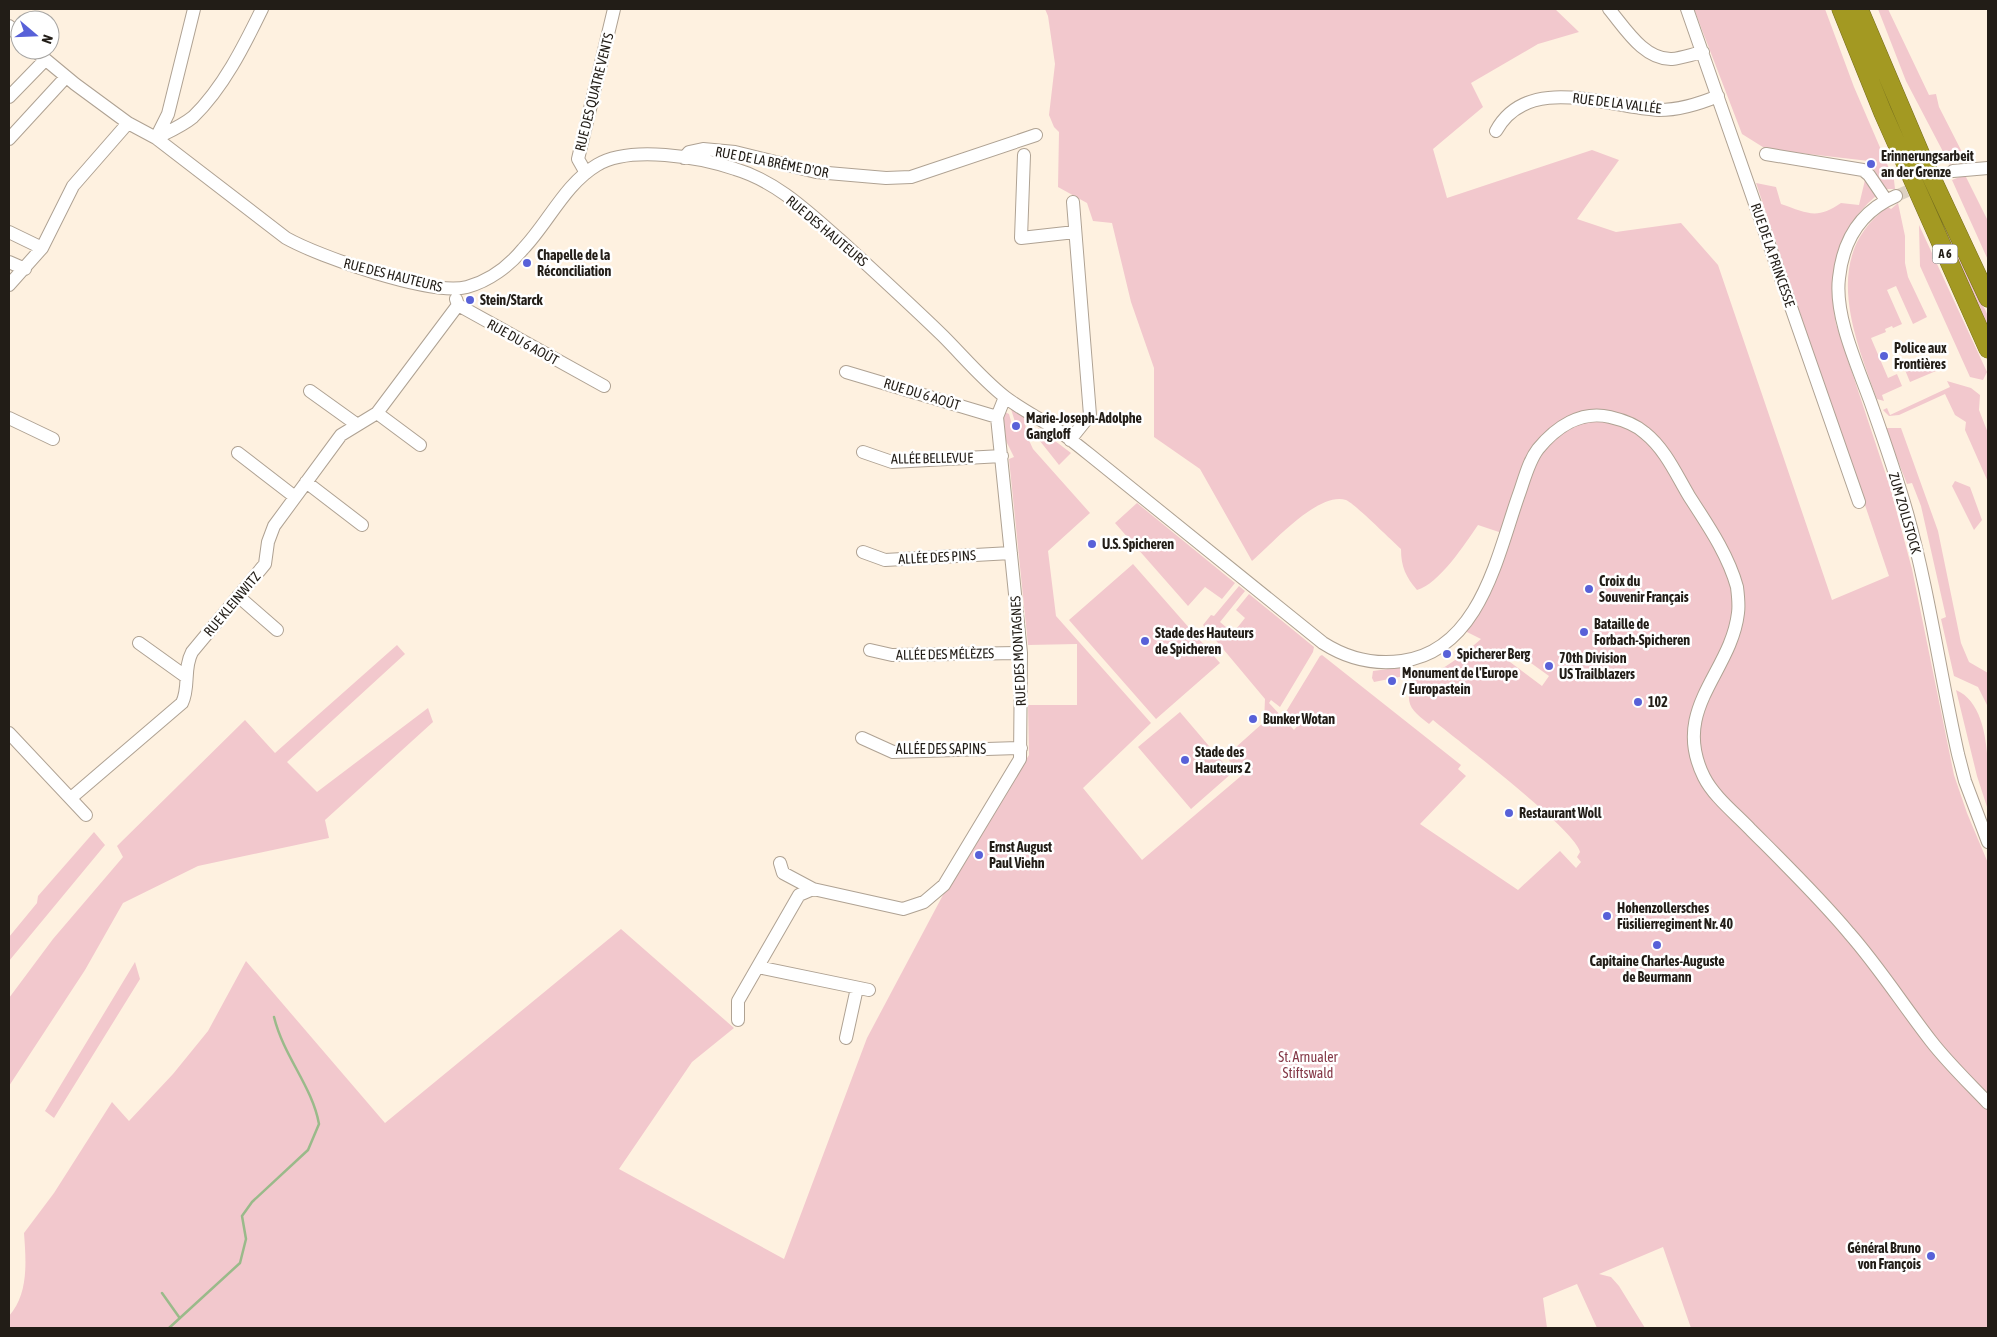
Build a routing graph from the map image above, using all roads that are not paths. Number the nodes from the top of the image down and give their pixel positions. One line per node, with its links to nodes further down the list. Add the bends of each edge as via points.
1 (194, 9): 16 (street, via 168,114)
2 (262, 9): 16 (street, via 227,73 203,105 192,118)
3 (614, 9): 23 (street, RUE DES QUATRE VENTS, via 578,159)
4 (1609, 9): 8 (street, via 1636,43 1656,56 1671,59)
5 (1687, 9): 8 (street, RUE DE LA PRINCESSE)
6 (1841, 9): 34 (highway, A 6, via 1883,113)
7 (1859, 9): 32 (highway, A 6, via 1921,155)
8 (1703, 52): 11 (street, RUE DE LA PRINCESSE)
9 (45, 60): 10 (street, RUE DES HAUTEURS); 12 (street)
10 (66, 77): 13 (street, RUE DES HAUTEURS); 17 (street)
11 (1718, 96): 14 (street, RUE DE LA VALLÉE, via 1687,107 1658,110 1580,97 1542,99 1511,112); 51 (street, RUE DE LA PRINCESSE)
12 (9, 97)
13 (128, 123): 16 (street, RUE DES HAUTEURS); 27 (street, via 73,186)
14 (1496, 131)
15 (1036, 135): 20 (street, RUE DE LA BRÊME D'OR, via 911,177 816,172 735,152 703,149 689,152)
16 (156, 138): 31 (street, RUE DES HAUTEURS, via 286,238 308,250 335,261 435,288)
17 (9, 139)
18 (1766, 154): 66 (street, ZUM ZOLLSTOCK, via 1863,170 1891,198 1861,220 1849,241 1839,279 1839,298 1853,353 1909,522 1960,763)
19 (1024, 155): 26 (street, via 1021,238)
20 (684, 158): 23 (street, RUE DES HAUTEURS, via 625,155 607,160); 38 (street, RUE DES HAUTEURS, via 736,169 769,184 806,209 904,298)
21 (1988, 168): 22 (street)
22 (1953, 171)
23 (586, 173): 31 (street, RUE DES HAUTEURS, via 504,269 476,284)
24 (1073, 202): 26 (street)
25 (9, 232): 27 (street)
26 (1075, 232): 43 (street, via 1090,415)
27 (42, 248): 29 (street)
28 (9, 262): 29 (street)
29 (25, 269): 30 (street)
30 (9, 285)
31 (455, 289): 33 (street)
32 (1988, 298)
33 (458, 305): 36 (street, RUE DU 6 AOÛT); 39 (street, RUE KLEINWITZ)
34 (1988, 349)
35 (846, 372): 40 (street, RUE DU 6 AOÛT)
36 (604, 386)
37 (310, 391): 42 (street)
38 (1005, 397): 40 (street, RUE DES MONTAGNES); 43 (street, RUE DES HAUTEURS)
39 (377, 413): 42 (street, RUE KLEINWITZ); 45 (street)
40 (997, 417): 48 (street, RUE DES MONTAGNES)
41 (9, 418): 44 (street)
42 (356, 424): 49 (street, RUE KLEINWITZ, via 341,435)
43 (1065, 436): 72 (street, RUE DES HAUTEURS, via 1323,643 1362,661 1390,663 1412,660 1440,647 1472,614 1495,564 1536,452 1556,429 1571,420 1603,415 1632,423 1643,430 1672,466 1710,528 1737,589 1738,614 1730,642 1705,689 1697,712 1694,744 1704,778 1724,803 1849,932 1932,1043)
44 (53, 439)
45 (420, 446)
46 (864, 452): 48 (street, ALLÉE BELLEVUE, via 892,462)
47 (238, 453): 50 (street)
48 (1002, 456): 54 (street, RUE DES MONTAGNES)
49 (306, 482): 50 (street, RUE KLEINWITZ); 52 (street)
50 (295, 497): 55 (street, RUE KLEINWITZ, via 274,526 265,564)
51 (1859, 502)
52 (362, 524)
53 (863, 552): 54 (street, ALLÉE DES PINS, via 885,560)
54 (1011, 553): 59 (street, RUE DES MONTAGNES)
55 (238, 596): 56 (street); 60 (street, RUE KLEINWITZ, via 192,652 186,662)
56 (276, 630)
57 (139, 643): 60 (street)
58 (870, 650): 59 (street, ALLÉE DES MÉLÈZES, via 892,655)
59 (1021, 652): 63 (street, RUE DES MONTAGNES)
60 (186, 676): 64 (street, RUE KLEINWITZ, via 187,694 182,704)
61 (9, 733): 64 (street)
62 (862, 738): 63 (street, ALLÉE DES SAPINS, via 893,752)
63 (1022, 748): 68 (street, RUE DES MONTAGNES, via 1013,772 944,885 924,902 903,909)
64 (71, 798): 65 (street)
65 (86, 815)
66 (1988, 842)
67 (780, 863): 68 (street, RUE DES MONTAGNES, via 784,873)
68 (813, 889): 69 (street, via 799,895)
69 (758, 967): 70 (street, via 738,1001); 71 (street, via 863,989)
70 (738, 1020)
71 (846, 1038)
72 (1988, 1103)

